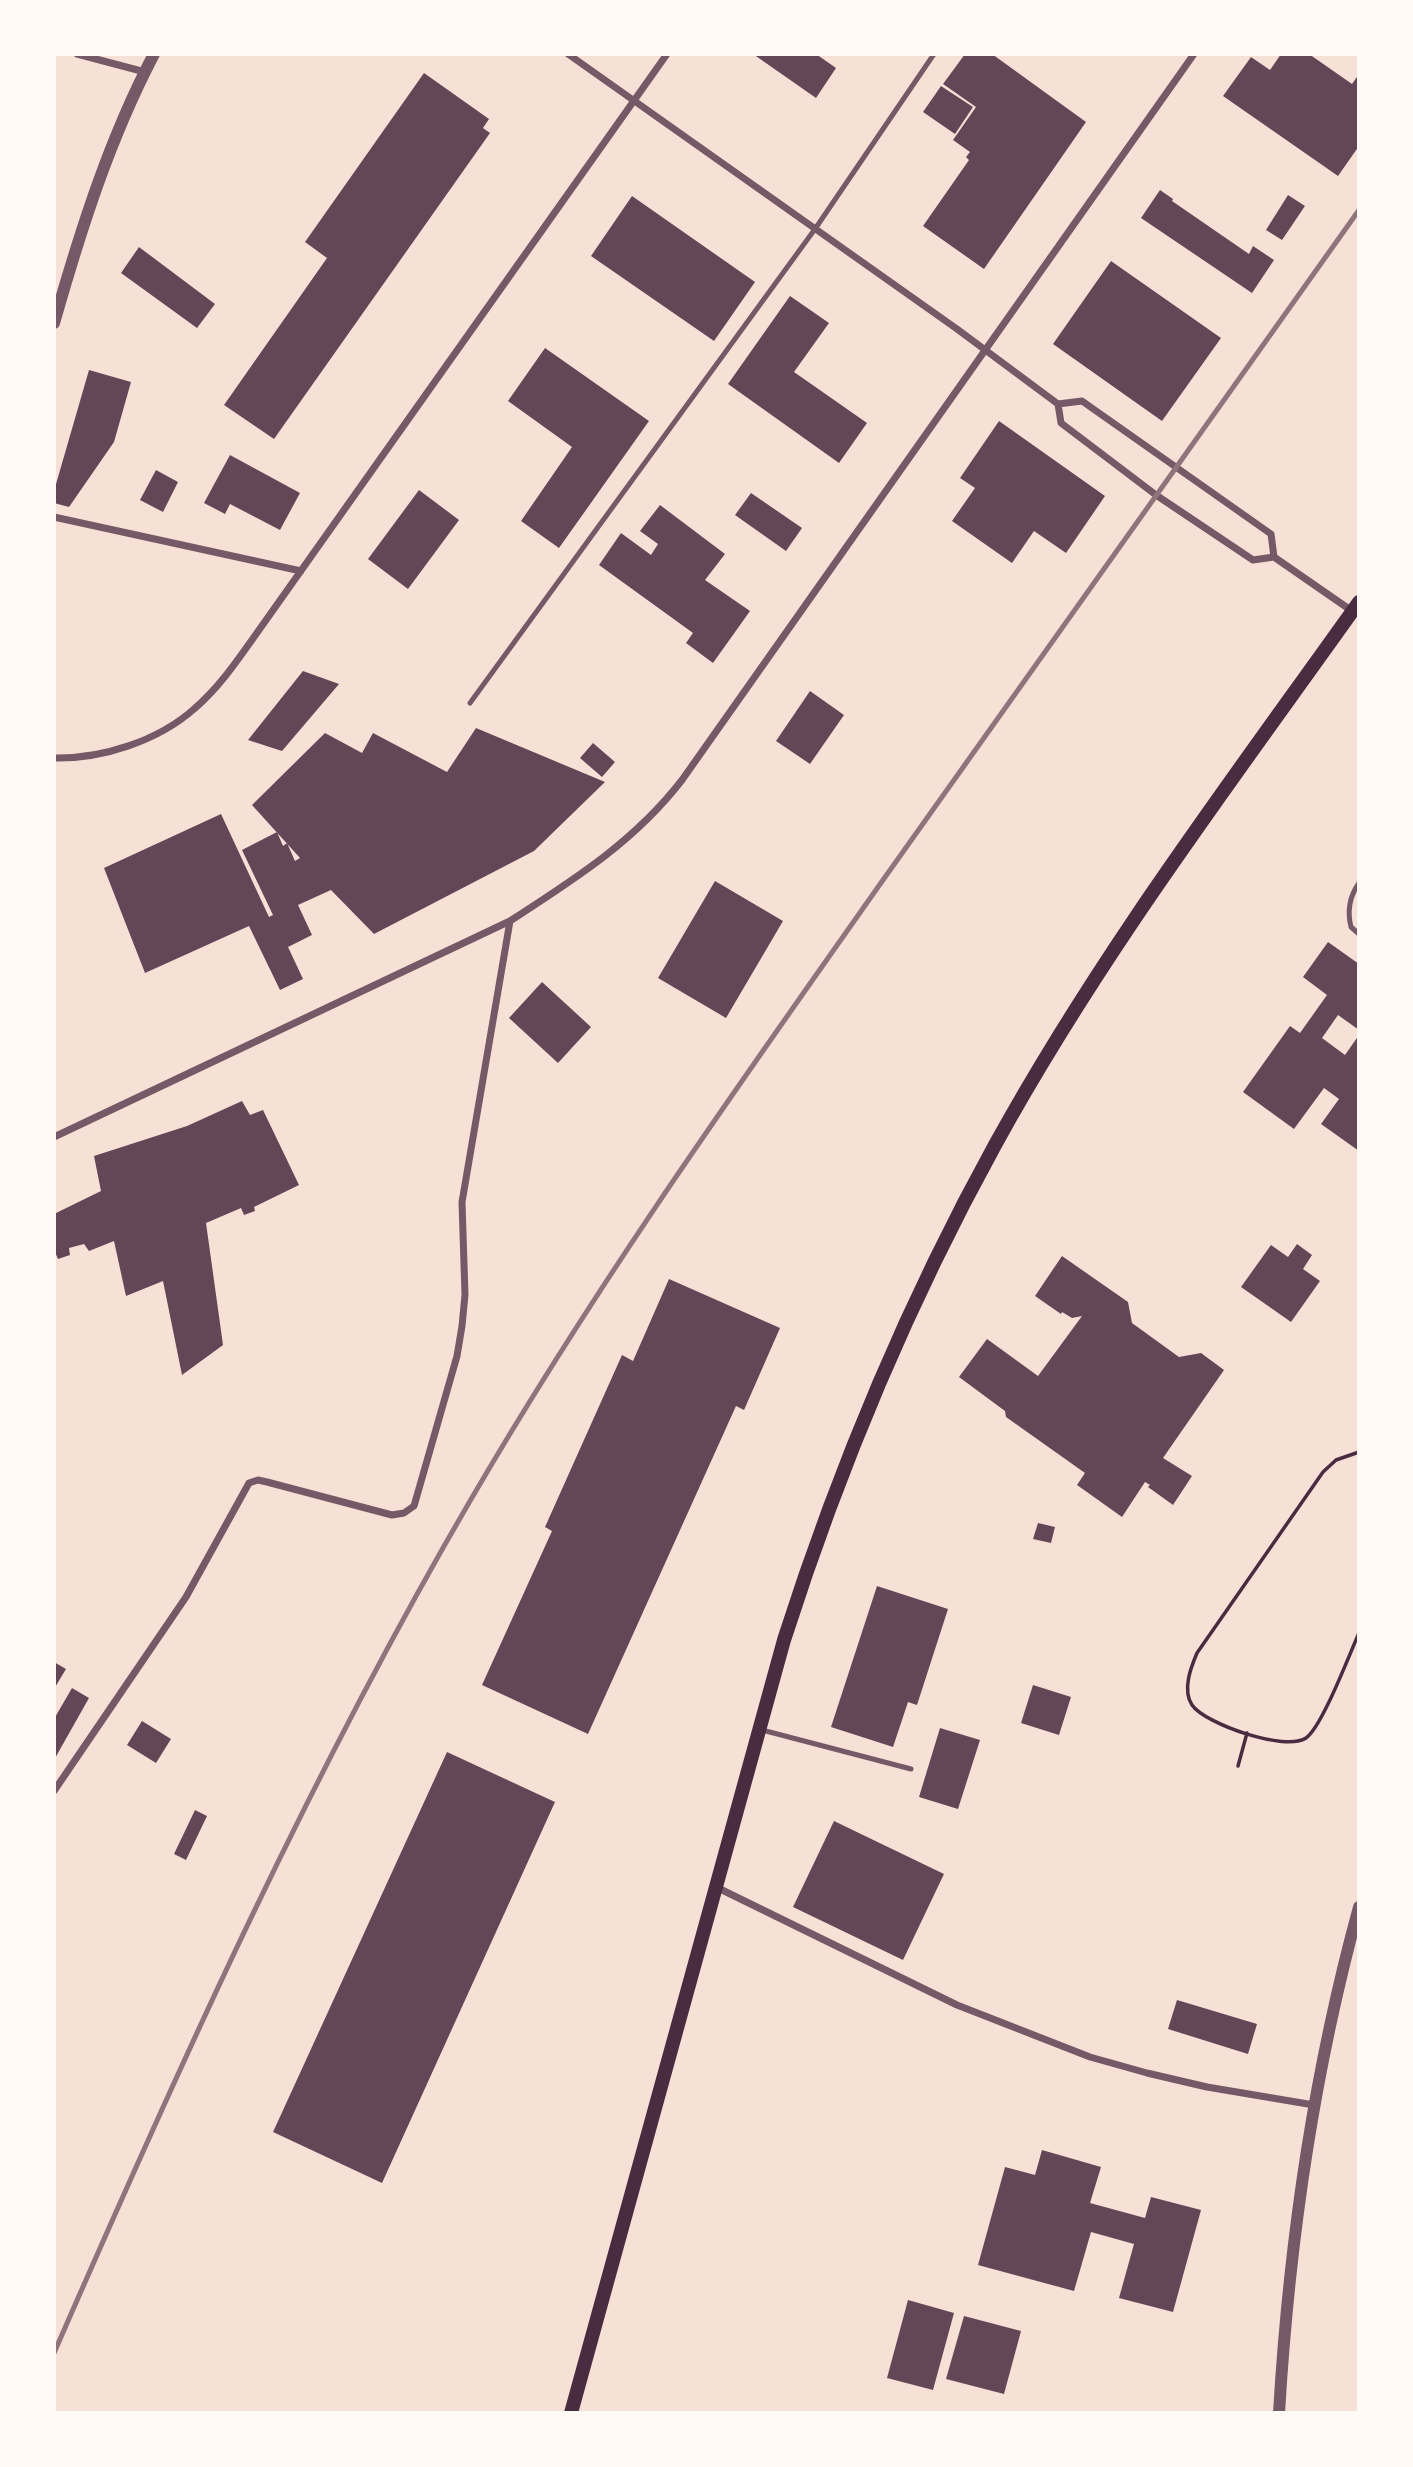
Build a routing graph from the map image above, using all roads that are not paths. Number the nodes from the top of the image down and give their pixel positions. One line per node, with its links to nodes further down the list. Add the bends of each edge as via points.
1 (77, 54): 7 (street)
2 (155, 54): 7 (street)
3 (568, 54): 8 (street)
4 (667, 54): 8 (street)
5 (934, 54): 9 (lane)
6 (1194, 54): 11 (street)
7 (145, 72): 10 (street, via 88,208)
8 (634, 101): 9 (street); 15 (street)
9 (815, 229): 11 (street); 17 (lane)
10 (54, 323)
11 (986, 350): 12 (street); 20 (street, via 664,804 609,854)
12 (1058, 404): 14 (street, via 1061,423 1156,495 1254,560); 14 (street, via 1082,401 1177,467 1271,534)
13 (54, 517): 15 (street)
14 (1274, 556): 16 (street)
15 (301, 571): 18 (street, via 229,672 179,721 118,748)
16 (1355, 607): 23 (main road, via 1109,958 989,1157 920,1291 850,1452 797,1599)
17 (470, 703)
18 (54, 758)
19 (1359, 883): 21 (lane, via 1349,915 1351,928)
20 (510, 920): 22 (street); 25 (street, via 462,1202 462,1326 414,1506 392,1515 267,1482 249,1483 186,1597)
21 (1359, 934)
22 (54, 1137)
23 (759, 1730): 24 (lane); 26 (main road)
24 (911, 1769)
25 (54, 1791)
26 (715, 1886): 28 (street, via 957,2005 1090,2057 1207,2087); 29 (main road)
27 (1359, 1907): 28 (street)
28 (1314, 2105): 30 (street, via 1297,2221)
29 (570, 2413)
30 (1279, 2413)

